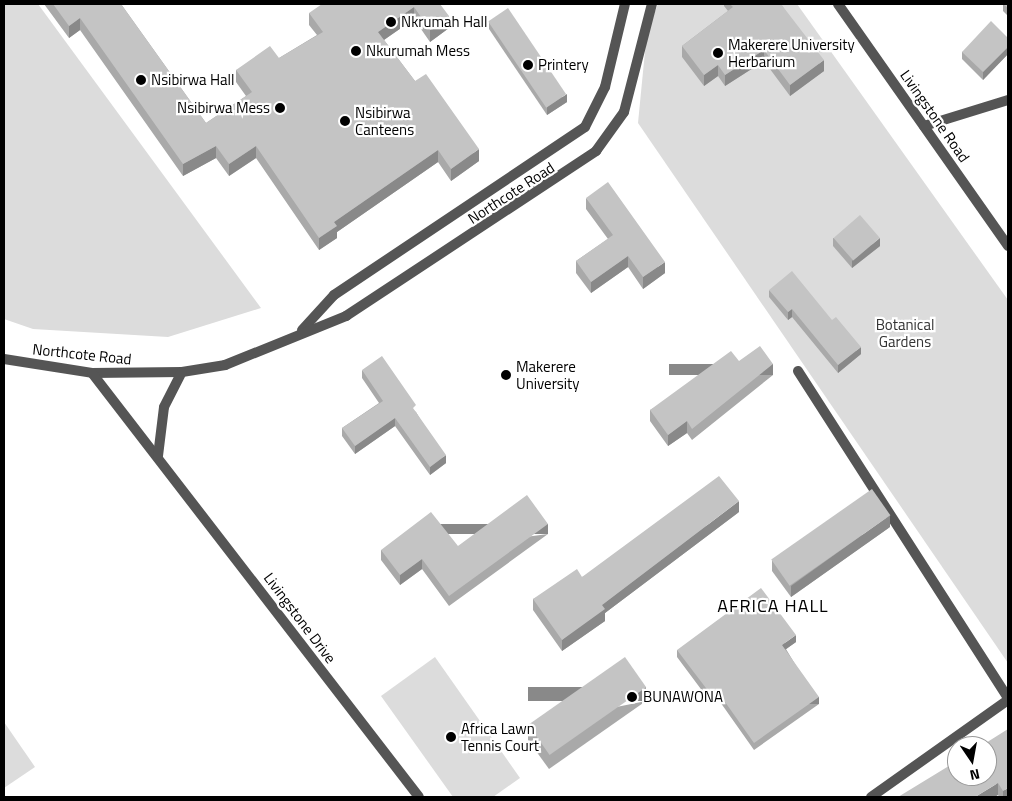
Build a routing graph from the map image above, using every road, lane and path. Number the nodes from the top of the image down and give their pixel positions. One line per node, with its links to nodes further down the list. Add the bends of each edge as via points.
1 (625, 4): 7 (lane, Northcote Road, via 606,87 585,127 334,295)
2 (652, 4): 7 (lane, Northcote Road, via 624,112 596,151 346,316)
3 (838, 4): 5 (lane, Livingstone Road)
4 (1008, 100): 5 (lane)
5 (924, 126): 6 (lane, Livingstone Road)
6 (1008, 246)
7 (299, 333): 10 (lane, Northcote Road, via 225,365)
8 (4, 359): 11 (lane, Northcote Road)
9 (798, 370): 13 (lane)
10 (182, 372): 11 (lane, Northcote Road); 12 (lane, via 164,407)
11 (92, 373): 12 (lane, Livingstone Drive)
12 (158, 456): 14 (lane, Livingstone Drive)
13 (1008, 699): 15 (lane)
14 (419, 797)
15 (871, 797)

